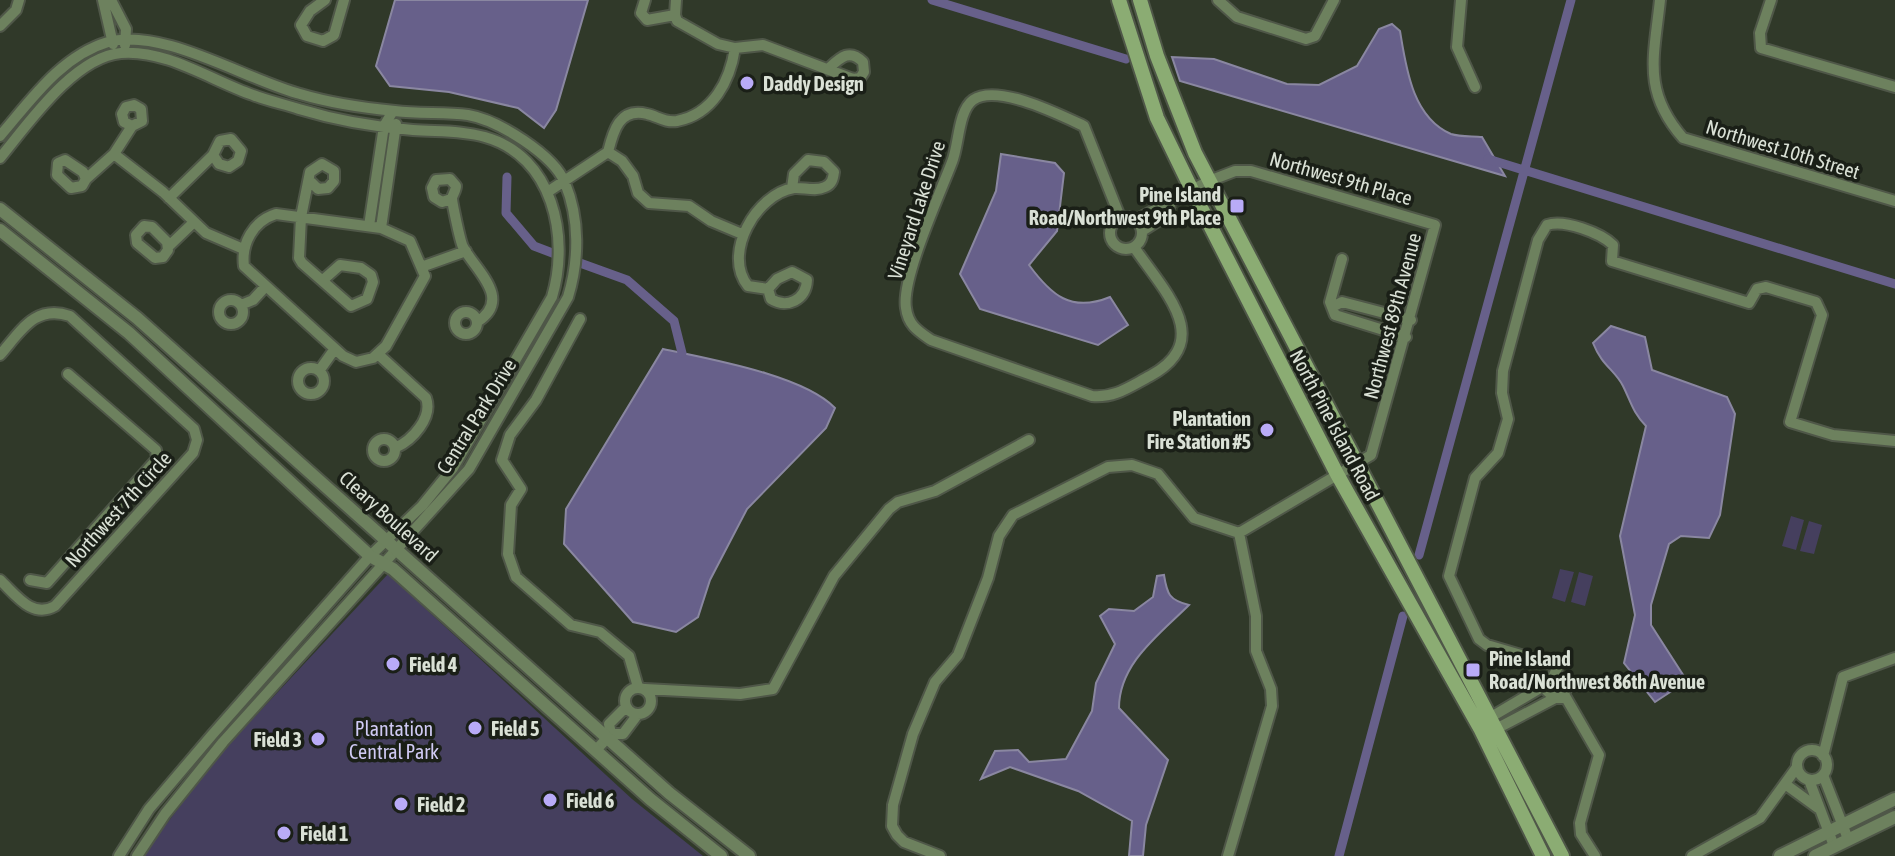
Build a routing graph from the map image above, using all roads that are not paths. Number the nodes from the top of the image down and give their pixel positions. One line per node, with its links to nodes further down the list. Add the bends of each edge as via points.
1 (19, 0): 16 (street)
2 (103, 0): 18 (street)
3 (111, 0): 17 (street)
4 (325, 0): 5 (street, via 301,25 307,36 323,41 334,35)
5 (344, 0)
6 (645, 0): 15 (street, via 641,13 647,20)
7 (676, 0): 15 (street)
8 (1119, 0): 38 (main road, North Pine Island Road, via 1157,118)
9 (1140, 0): 35 (main road, North Pine Island Road, via 1179,115)
10 (1218, 0): 11 (street, via 1237,17 1306,39 1315,36)
11 (1334, 0)
12 (1461, 0): 22 (street, via 1457,47)
13 (1660, 0): 42 (street, Northwest 10th Street, via 1654,94 1683,138)
14 (1771, 0): 23 (street, via 1760,33 1761,48)
15 (675, 15): 19 (street, via 718,44)
16 (0, 26)
17 (127, 40): 18 (street); 20 (street); 24 (street, via 174,48 300,95)
18 (111, 41): 20 (street); 28 (street, via 65,64)
19 (735, 48): 21 (street, via 763,45); 29 (street, via 727,81 708,106 677,121 627,116 613,128)
20 (121, 53): 26 (street, Central Park Drive, via 156,57 305,111); 32 (street, via 74,76)
21 (828, 69)
22 (1475, 87)
23 (1895, 87)
24 (393, 111): 26 (street); 27 (street); 34 (street, via 470,115 500,125 532,147)
25 (132, 126): 30 (street)
26 (384, 126): 27 (street, Central Park Drive); 50 (street)
27 (397, 128): 39 (street, Central Park Drive, via 487,138 529,166); 51 (street)
28 (0, 136)
29 (608, 152): 34 (street); 54 (street, via 622,161 649,203 689,206)
30 (114, 154): 33 (street); 40 (street)
31 (213, 155): 40 (street)
32 (0, 158)
33 (86, 179)
34 (565, 181): 39 (street); 84 (street, Central Park Drive, via 576,239 568,297 469,469)
35 (1209, 181): 38 (street, Northwest 9th Place); 49 (street, Northwest 9th Place, via 1251,171); 78 (main road, North Pine Island Road)
36 (311, 182): 45 (street)
37 (792, 188): 54 (street, via 760,208)
38 (1192, 190): 43 (street, Northwest 9th Place); 79 (main road, North Pine Island Road)
39 (549, 191): 83 (street, Central Park Drive, via 560,241 552,297 453,468)
40 (169, 198): 48 (street)
41 (451, 199): 58 (street)
42 (1895, 201)
43 (1170, 205): 47 (street); 53 (street, via 1161,219)
44 (0, 209): 83 (street, Cleary Boulevard, via 137,318)
45 (301, 217): 50 (street); 57 (street, via 266,217); 61 (street, via 299,258)
46 (1120, 217): 47 (street); 56 (street, via 1112,223 1110,239 1123,249); 56 (street, Vineyard Lake Drive, via 1084,126 1029,102 993,95 975,98 965,108 957,150 912,269 905,306 912,326 931,340 1110,398 1170,365 1181,346 1183,328 1177,312)
47 (1136, 220): 53 (street)
48 (194, 222): 55 (street); 57 (street, via 214,238)
49 (1435, 225): 67 (street, Northwest 89th Avenue)
50 (369, 226): 51 (street)
51 (381, 228): 60 (street, via 410,241)
52 (0, 230): 85 (street, Cleary Boulevard, via 129,333)
53 (1142, 231): 56 (street)
54 (742, 234): 63 (street, via 741,277 748,286)
55 (169, 246)
56 (1134, 247)
57 (241, 248): 62 (street, via 244,266)
58 (466, 251): 60 (street); 68 (street, via 493,292 489,312)
59 (1342, 259): 65 (street)
60 (424, 266): 72 (street, via 418,293)
61 (323, 280): 61 (street, via 340,265 361,268 373,282 367,299 351,306)
62 (264, 288): 64 (street); 70 (street)
63 (768, 289)
64 (241, 305)
65 (1332, 307): 67 (street, via 1342,302); 69 (street, via 1335,315)
66 (580, 319): 91 (street, via 505,447 502,460 521,489 511,505 508,554 516,577 571,625 600,632 629,656)
67 (1411, 320): 69 (street, Northwest 89th Avenue)
68 (477, 322)
69 (1406, 337): 78 (street, Northwest 89th Avenue, via 1378,439 1371,455)
70 (334, 350): 72 (street, via 356,362); 73 (street)
71 (0, 355): 81 (street, Northwest 7th Circle, via 35,316 49,311 70,316 194,429 193,453)
72 (379, 355): 77 (street, via 429,404 425,419 405,444)
73 (319, 371)
74 (68, 374): 80 (street, via 156,450 154,465)
75 (1029, 440): 92 (street, via 935,491 889,509 834,576 773,689 740,694)
76 (1895, 441): 90 (street, via 1833,435 1790,422 1820,325 1816,302 1766,287 1757,289 1749,303 1612,261 1613,245 1606,238 1560,223 1547,225 1503,371 1508,419 1498,453 1475,478 1449,576 1479,639 1558,666)
77 (395, 448)
78 (1354, 464): 79 (street, Northwest 89th Avenue); 97 (main road, North Pine Island Road)
79 (1337, 474): 82 (street, Northwest 89th Avenue); 98 (main road, North Pine Island Road)
80 (109, 513): 81 (street); 88 (street, via 47,583)
81 (126, 528): 87 (street, Northwest 7th Circle, via 49,609 34,610)
82 (1239, 533): 118 (street, via 1194,518 1158,474 1132,465 1108,467 1013,515 999,536 958,655 935,682 913,734 891,816 904,842); 119 (street, via 1256,616 1256,651 1272,706)
83 (385, 542): 84 (street, Cleary Boulevard); 85 (street, Central Park Drive)
84 (397, 551): 86 (street, Central Park Drive); 100 (street, Cleary Boulevard)
85 (370, 556): 86 (street, Cleary Boulevard); 114 (street, Central Park Drive, via 149,809)
86 (383, 564): 101 (street, Cleary Boulevard); 115 (street, Central Park Drive, via 215,751)
87 (0, 580)
88 (30, 580)
89 (1895, 658): 102 (street, via 1843,677)
90 (1551, 681): 93 (street, via 1547,691); 93 (street, via 1567,681); 97 (street)
91 (642, 688): 92 (street); 94 (street); 95 (street, via 626,695)
92 (670, 692): 94 (street)
93 (1560, 697): 99 (street); 122 (street, via 1599,755 1580,823)
94 (651, 704): 96 (street)
95 (626, 707): 96 (street); 100 (street, via 609,724)
96 (638, 714): 100 (street, via 623,734)
97 (1489, 715): 98 (street); 99 (main road, North Pine Island Road)
98 (1480, 728): 99 (street); 120 (main road, North Pine Island Road)
99 (1496, 729): 121 (main road, North Pine Island Road)
100 (609, 737): 101 (street); 117 (street, Cleary Boulevard)
101 (596, 750): 116 (street, Cleary Boulevard)
102 (1823, 756): 103 (street, via 1806,752); 104 (street)
103 (1797, 767): 105 (street); 106 (street)
104 (1823, 775): 105 (street); 110 (street)
105 (1809, 780): 108 (street)
106 (1785, 784): 108 (street); 123 (street, via 1760,818)
107 (1895, 799): 110 (street)
108 (1818, 808): 111 (street)
109 (1895, 817): 112 (street)
110 (1841, 824): 111 (street); 112 (street)
111 (1827, 832): 113 (street); 124 (street)
112 (1848, 839): 113 (street)
113 (1834, 846): 125 (street)
114 (119, 856)
115 (137, 856)
116 (721, 856)
117 (749, 856)
118 (940, 856)
119 (1228, 856)
120 (1543, 856)
121 (1562, 856)
122 (1595, 856)
123 (1692, 856)
124 (1780, 856)
125 (1815, 856)

